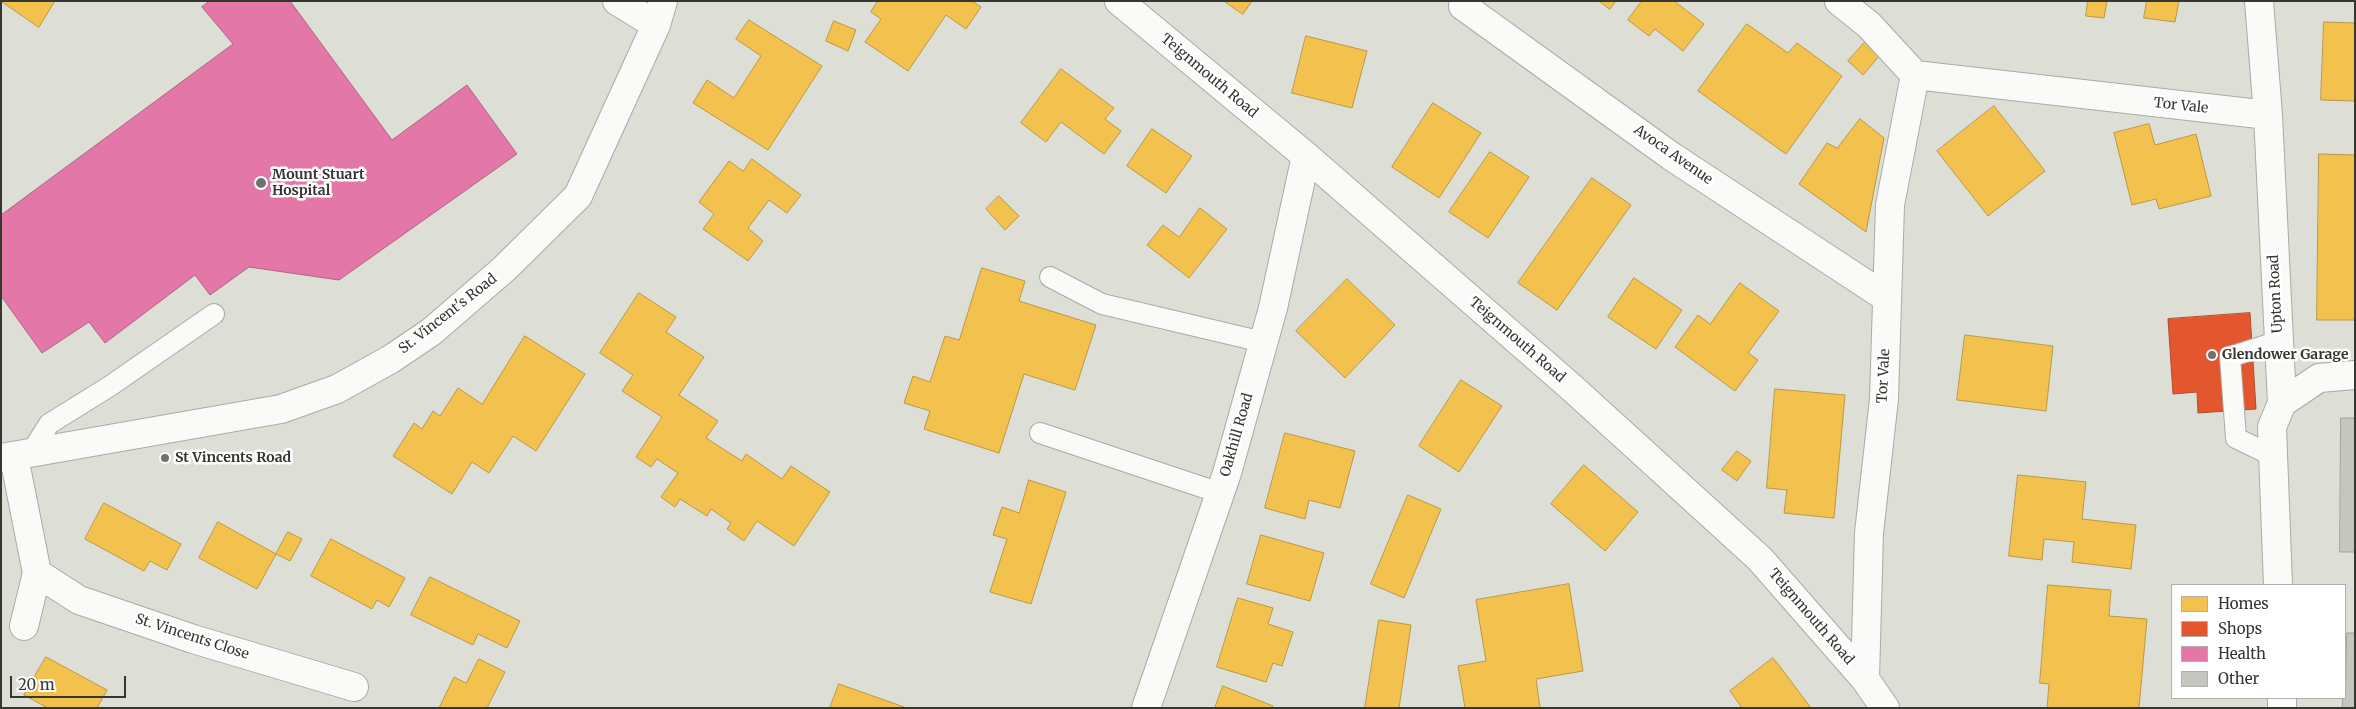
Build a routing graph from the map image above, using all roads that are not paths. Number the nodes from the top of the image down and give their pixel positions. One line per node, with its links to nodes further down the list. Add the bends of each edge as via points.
1 (617, 1): 6 (street)
2 (1119, 1): 9 (street, Teignmouth Road)
3 (1839, 1): 7 (street, via 1870,25)
4 (2258, 1): 8 (street, Upton Road)
5 (1463, 6): 11 (street, Avoca Avenue, via 1671,156)
6 (660, 13): 18 (street, St. Vincent's Road, via 578,196 504,270 431,332 392,359 337,389 281,409)
7 (1915, 75): 8 (street, Tor Vale); 11 (street, Tor Vale, via 1890,205)
8 (2268, 115): 13 (street, Upton Road)
9 (1306, 156): 14 (street, Oakhill Road); 24 (street, Teignmouth Road, via 1571,387 1760,559)
10 (1050, 277): 14 (lane, via 1102,304)
11 (1887, 298): 24 (street, Tor Vale, via 1884,399 1869,533)
12 (214, 314): 18 (lane, via 49,424)
13 (2278, 341): 16 (street, Upton Road); 19 (lane, via 2230,357 2236,438)
14 (1263, 342): 20 (street, Oakhill Road)
15 (2355, 375): 16 (street, via 2319,378)
16 (2282, 403): 19 (street, Upton Road, via 2272,427)
17 (1040, 433): 20 (lane)
18 (15, 456): 21 (street)
19 (2273, 456): 22 (street, Upton Road)
20 (1220, 493): 26 (street, Oakhill Road)
21 (37, 573): 23 (street); 25 (street, St. Vincents Close, via 79,600 193,639)
22 (2278, 584)
23 (24, 626)
24 (1865, 679): 27 (street, Teignmouth Road)
25 (354, 687)
26 (1146, 708)
27 (1885, 708)

